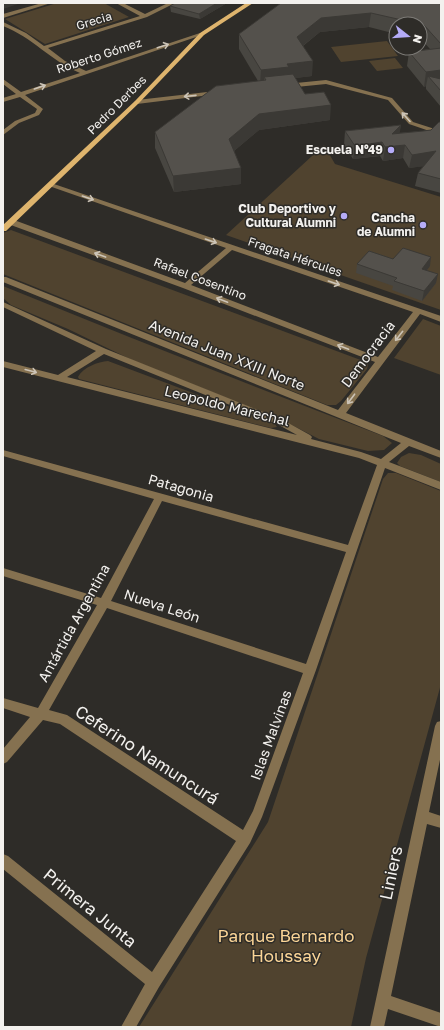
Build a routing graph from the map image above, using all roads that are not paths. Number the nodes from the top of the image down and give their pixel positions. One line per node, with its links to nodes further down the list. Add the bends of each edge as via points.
1 (48, 3): 5 (street)
2 (119, 3): 7 (street)
3 (172, 3): 7 (street, Grecia)
4 (250, 3): 9 (main road, Pedro Derbes)
5 (40, 4): 6 (street)
6 (3, 16)
7 (145, 16): 10 (street, Grecia)
8 (3, 24): 10 (street, via 14,28)
9 (202, 34): 11 (street, Roberto Gómez, one-way to 9); 17 (main road, Pedro Derbes)
10 (43, 48): 11 (street, via 69,66)
11 (84, 72): 15 (street, Roberto Gómez, one-way to 11)
12 (3, 81): 15 (street)
13 (278, 86): 19 (street, one-way to 13, via 412,123 390,99 326,82)
14 (224, 92): 17 (street, one-way to 17)
15 (21, 94): 16 (street, Roberto Gómez); 18 (street, via 40,109 36,114 17,122)
16 (3, 100)
17 (138, 102): 20 (main road, Pedro Derbes)
18 (3, 133)
19 (441, 133)
20 (51, 186): 21 (main road, Pedro Derbes); 23 (street, Fragata Hércules, one-way to 23)
21 (11, 222): 22 (main road, Pedro Derbes); 25 (street, Rafael Cosentino, one-way to 21)
22 (3, 229)
23 (231, 247): 25 (street); 27 (street, Fragata Hércules, one-way to 27)
24 (3, 279): 33 (street, Avenida Juan XXIII Norte)
25 (186, 286): 30 (street, Rafael Cosentino, one-way to 25)
26 (3, 304): 29 (street)
27 (418, 311): 28 (street, Fragata Hércules); 30 (street, Democracia, one-way to 30)
28 (441, 319)
29 (103, 351): 32 (street); 35 (street, via 280,422)
30 (380, 361): 33 (street, Democracia, one-way to 33)
31 (3, 364): 32 (street, Leopoldo Marechal, one-way to 32)
32 (59, 378): 35 (street, Leopoldo Marechal)
33 (340, 414): 34 (street, Avenida Juan XXIII Norte)
34 (408, 442): 37 (street, Avenida Juan XXIII Norte); 38 (street)
35 (318, 444): 38 (street, Leopoldo Marechal)
36 (3, 453): 40 (street, Patagonia)
37 (441, 455)
38 (382, 463): 39 (street, Leopoldo Marechal); 41 (street, Islas Malvinas)
39 (441, 486)
40 (160, 496): 41 (street, Patagonia); 43 (street, Antártida Argentina)
41 (352, 550): 44 (street, Islas Malvinas)
42 (3, 572): 43 (street, Nueva León)
43 (104, 603): 44 (street, Nueva León); 46 (street, Antártida Argentina)
44 (310, 670): 51 (street, Islas Malvinas, via 258,813)
45 (3, 703): 46 (street, Ceferino Namuncurá)
46 (41, 713): 48 (street, Antártida Argentina); 51 (street, Ceferino Namuncurá, via 63,719)
47 (441, 726): 49 (street, Liniers)
48 (3, 758)
49 (422, 816): 50 (street); 54 (street, Liniers)
50 (441, 822)
51 (245, 839): 53 (street, Islas Malvinas)
52 (3, 861): 53 (street, Primera Junta)
53 (154, 982): 56 (street, Islas Malvinas)
54 (383, 1000): 55 (street); 57 (street, Liniers)
55 (441, 1020)
56 (128, 1027)
57 (377, 1027)

